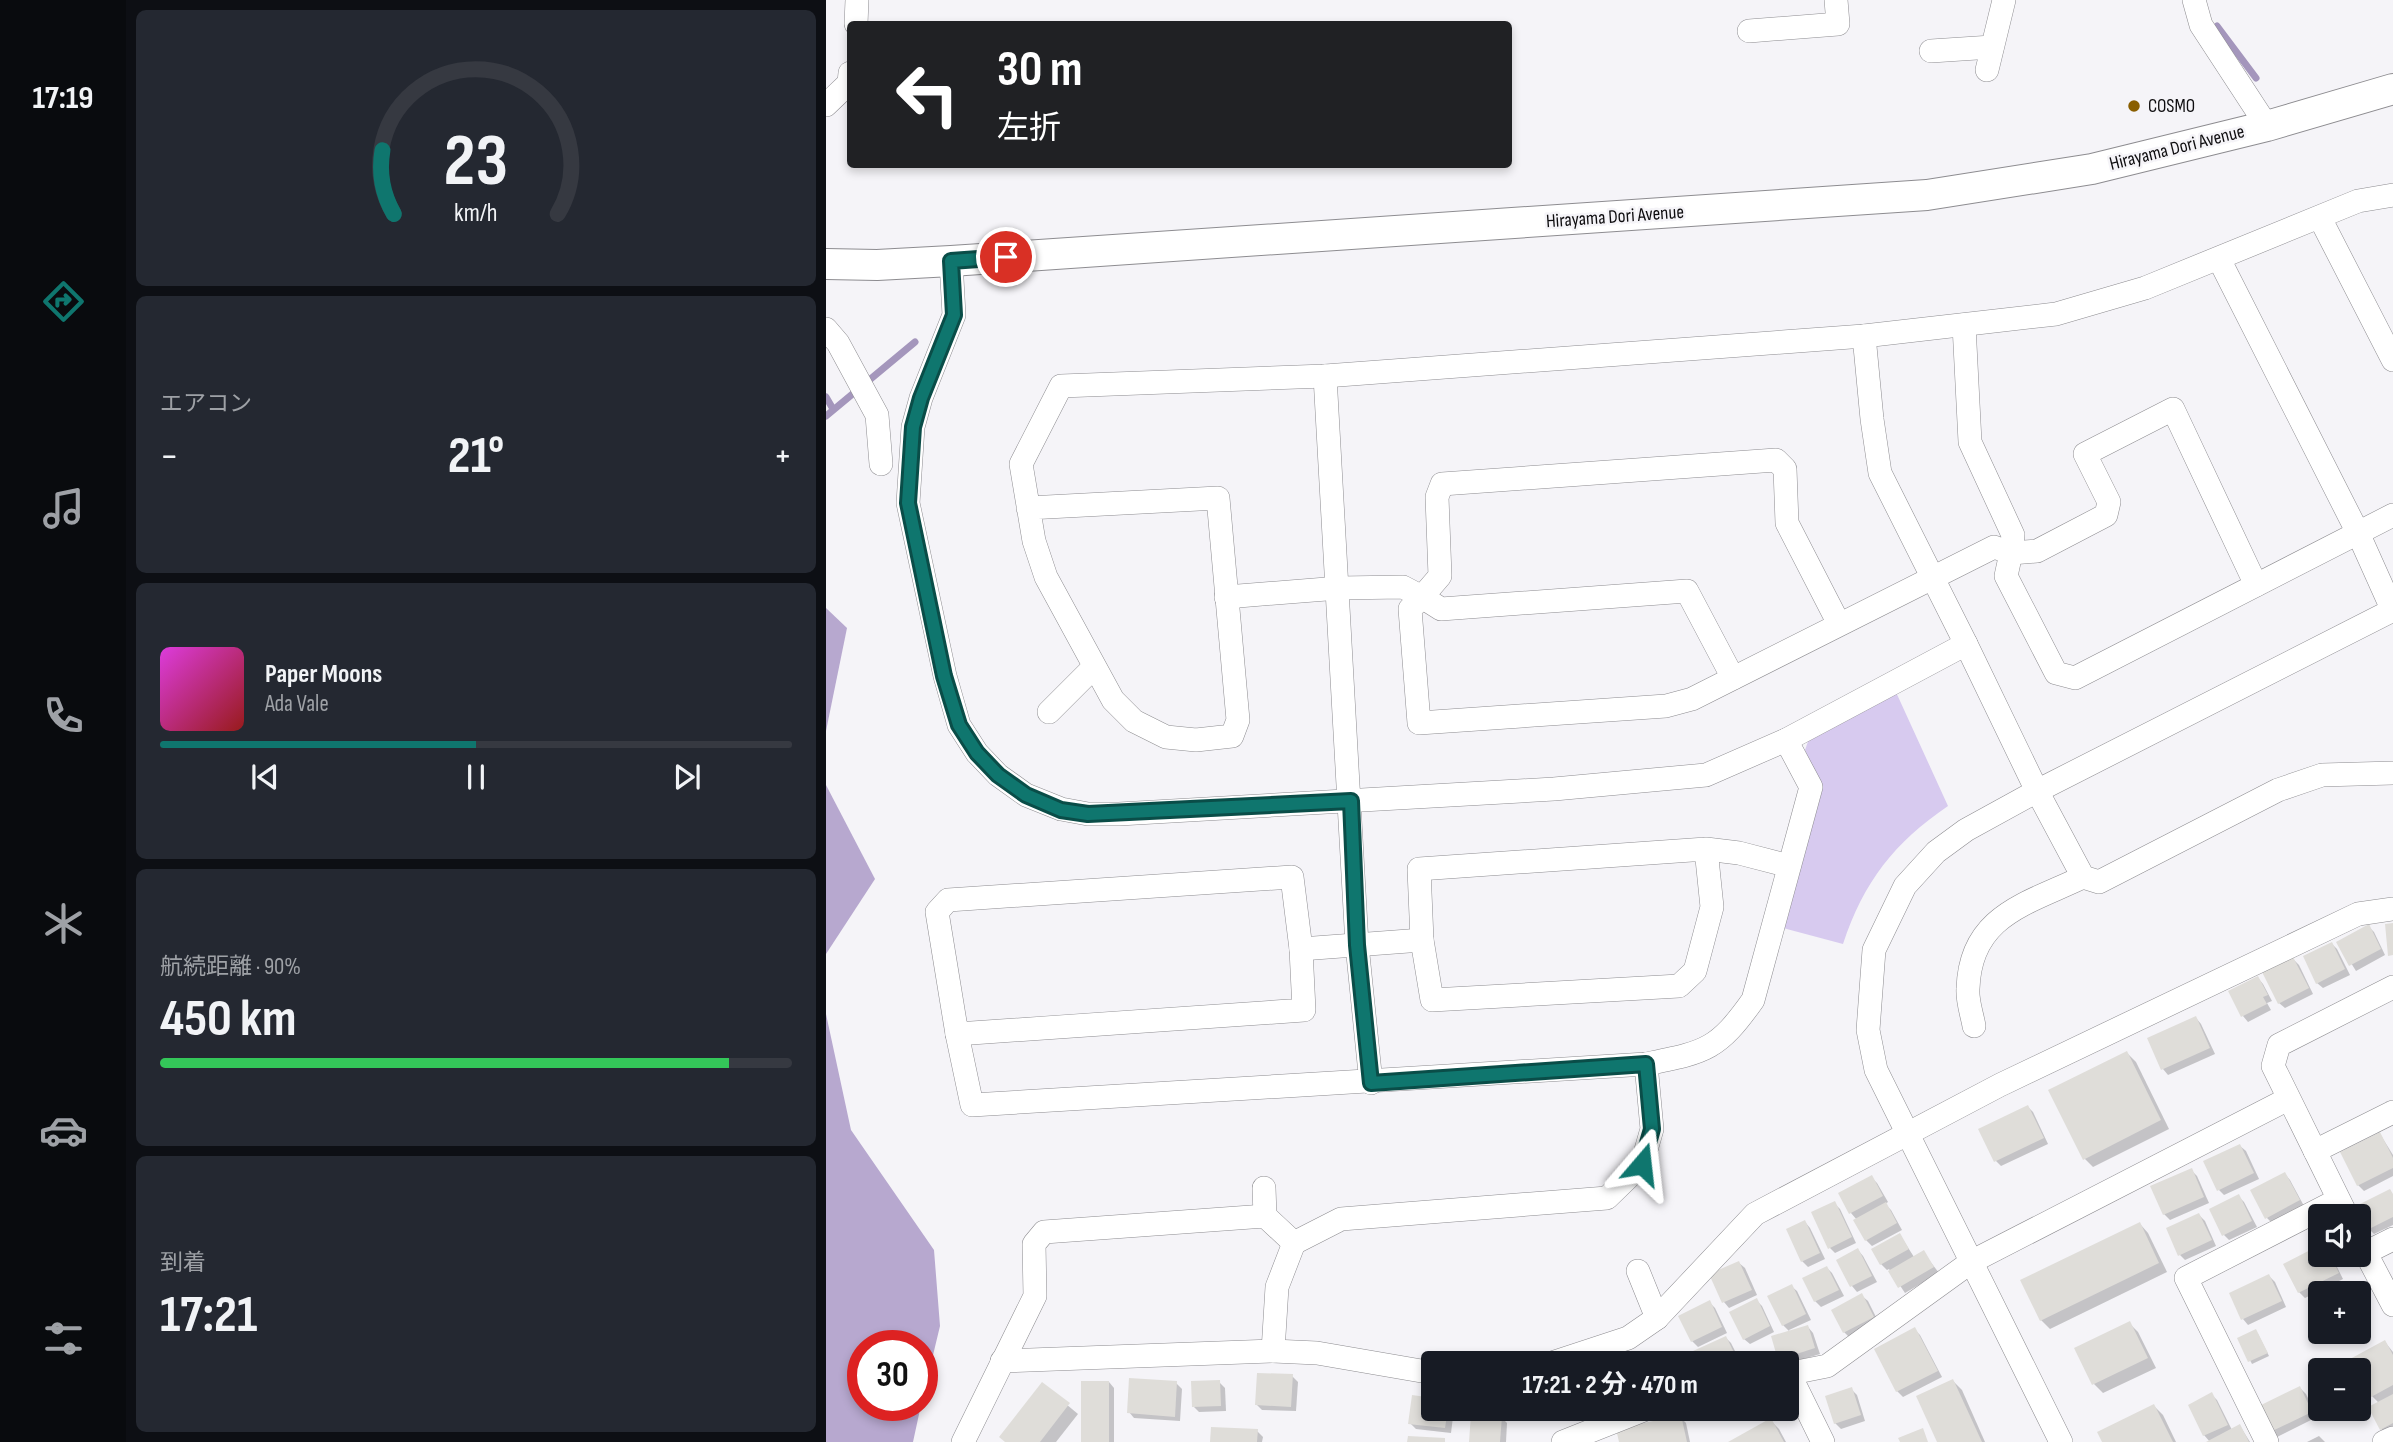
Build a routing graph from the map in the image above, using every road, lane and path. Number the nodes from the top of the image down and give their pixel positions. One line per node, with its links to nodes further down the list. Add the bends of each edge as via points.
1 (857, 0): 5 (street)
2 (1836, 0): 6 (street, via 1838,24)
3 (2004, 0): 7 (street)
4 (2194, 0): 13 (street, via 2200,24)
5 (856, 21)
6 (1749, 31)
7 (1992, 47): 8 (street); 9 (street)
8 (1931, 51)
9 (1987, 70)
10 (847, 85): 12 (street)
11 (2393, 89): 13 (main road, Hirayama Dori Avenue)
12 (826, 105)
13 (2267, 125): 17 (main road, Hirayama Dori Avenue, via 2092,169 1927,195)
14 (2393, 195): 15 (street, via 2358,201)
15 (2320, 218): 16 (street); 22 (street)
16 (2219, 259): 19 (street, via 2145,288 2056,314); 27 (street)
17 (951, 261): 18 (main road, Hirayama Dori Avenue); 43 (street, via 954,315 913,427 908,503 944,676 959,725 977,753 1004,767 1026,795 1061,810 1088,814)
18 (826, 264)
19 (1964, 325): 21 (street); 28 (street, via 1970,442 2013,535)
20 (826, 329): 24 (street, via 877,415)
21 (1864, 336): 23 (street); 29 (street, via 1880,473)
22 (2393, 360)
23 (1325, 376): 25 (street, via 1061,386 1021,464); 31 (street)
24 (881, 464)
25 (1028, 508): 32 (street, via 1217,498); 37 (street, via 1046,577)
26 (2393, 515): 27 (street)
27 (2358, 533): 30 (street); 34 (street)
28 (2011, 553): 29 (street, via 1994,547); 30 (street, via 2006,576 2056,673 2076,678); 30 (street, via 2037,551 2106,515 2109,502 2085,454 2173,409)
29 (1932, 578): 35 (street); 36 (street)
30 (2256, 585)
31 (1339, 588): 32 (street); 33 (street, via 1403,587); 43 (street)
32 (1226, 597): 37 (street, via 1238,720 1232,736 1166,737 1134,721 1113,700)
33 (1422, 597): 35 (street, via 1440,576 1437,497 1442,484 1776,460 1785,470 1787,523); 38 (street, via 1441,609 1687,591); 38 (street, via 1410,609 1419,723 1665,706 1692,699)
34 (2393, 611): 42 (street)
35 (1839, 624): 38 (street)
36 (1966, 644): 40 (street); 42 (street)
37 (1094, 667): 39 (street)
38 (1733, 678)
39 (1049, 712)
40 (1786, 740): 43 (street, via 1706,775); 45 (street, via 1811,787)
41 (2393, 773): 46 (street, via 2322,775 2278,790 2099,882)
42 (2037, 791): 46 (street); 58 (street, via 1936,852 1905,886 1874,950 1868,1030 1876,1070)
43 (1351, 801): 49 (street)
44 (1706, 849): 45 (street); 48 (street, via 1419,869); 48 (street, via 1712,906 1695,971 1679,986 1432,1000)
45 (1789, 866): 54 (street, via 1753,1000 1734,1027 1695,1054)
46 (2083, 877): 52 (street, via 1998,919 1979,941 1968,991)
47 (2393, 909): 58 (street, via 2358,914 2000,1085)
48 (1422, 940): 49 (street)
49 (1357, 945): 50 (street); 55 (street)
50 (1301, 949): 53 (street, via 1304,1010); 53 (street, via 1292,877 948,900 937,912)
51 (2393, 987): 56 (street, via 2279,1045 2273,1066)
52 (1974, 1026)
53 (957, 1034): 55 (street, via 972,1105 1258,1099)
54 (1646, 1064): 55 (street); 65 (street, via 1652,1129 1642,1164 1611,1207 1341,1219)
55 (1371, 1083)
56 (2288, 1100): 59 (street); 67 (street)
57 (2393, 1112): 59 (street)
58 (1907, 1135): 67 (street); 71 (street, via 1755,1214)
59 (2315, 1151): 61 (street)
60 (1264, 1188): 62 (street)
61 (2341, 1204)
62 (1265, 1216): 65 (street); 74 (street, via 1044,1232 1034,1244 1035,1296)
63 (2308, 1224): 85 (street, via 2186,1278)
64 (2393, 1239): 66 (street)
65 (1294, 1242): 72 (street, via 1277,1287)
66 (2371, 1245)
67 (1971, 1262): 76 (street, via 1827,1366); 84 (street)
68 (2371, 1264): 70 (street)
69 (1638, 1271): 71 (street)
70 (2393, 1306)
71 (1657, 1318): 73 (street, via 1628,1338)
72 (1273, 1351): 74 (street); 75 (street, via 1317,1353)
73 (1588, 1351)
74 (1002, 1361): 81 (street)
75 (1421, 1371)
76 (1799, 1371)
77 (1799, 1395): 83 (street)
78 (1626, 1421): 79 (street)
79 (1604, 1434): 82 (street)
80 (2393, 1438): 86 (street)
81 (963, 1442)
82 (1563, 1442)
83 (1823, 1442)
84 (2061, 1442)
85 (2267, 1442)
86 (2384, 1442)

